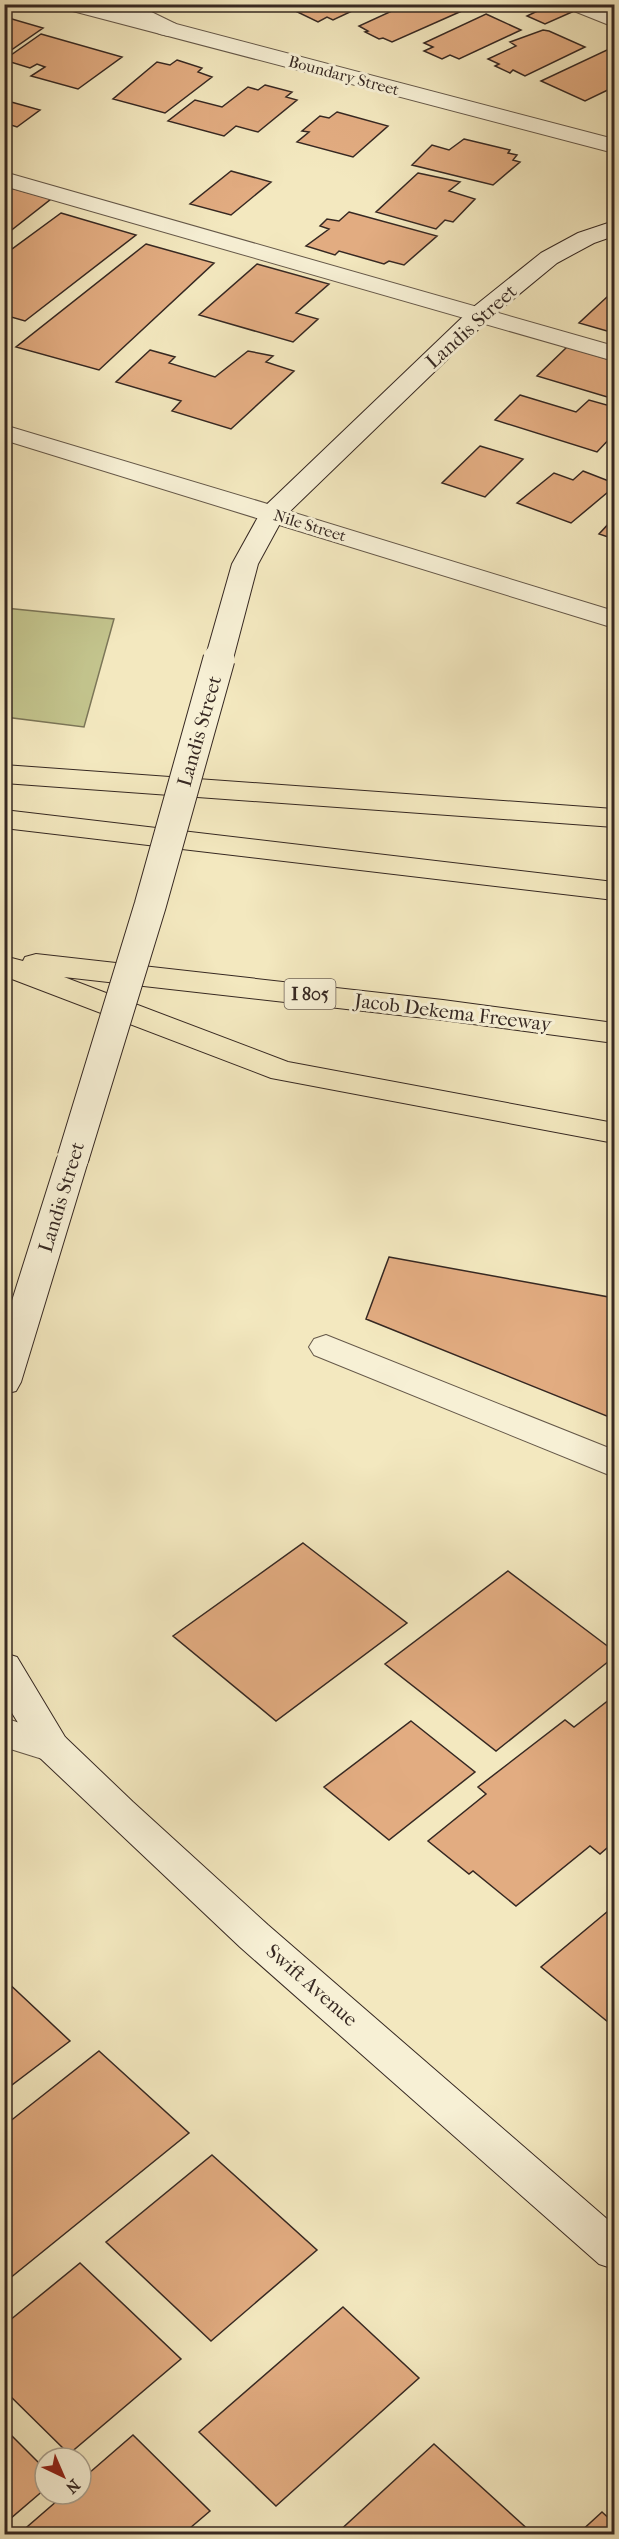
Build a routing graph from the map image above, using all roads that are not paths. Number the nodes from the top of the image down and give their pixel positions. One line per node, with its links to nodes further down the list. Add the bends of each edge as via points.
1 (73, 4): 5 (main road, Boundary Street)
2 (117, 4): 5 (main road)
3 (578, 4): 4 (main road)
4 (615, 21)
5 (168, 29): 6 (main road, Boundary Street)
6 (615, 146)
7 (4, 178): 9 (main road)
8 (615, 228): 9 (main road, Landis Street, via 549,258)
9 (480, 314): 10 (main road); 12 (main road, Landis Street)
10 (615, 354)
11 (4, 432): 12 (main road, Nile Street)
12 (272, 514): 13 (main road, Nile Street); 22 (main road, Landis Street, bridge, via 245,564 150,906)
13 (615, 620)
14 (4, 774): 15 (highway)
15 (615, 818)
16 (4, 819): 17 (highway)
17 (615, 891)
18 (4, 963): 19 (highway, Jacob Dekema Freeway / I 805, via 420,1007); 20 (highway, via 282,1071)
19 (615, 1033)
20 (615, 1133)
21 (326, 1347): 23 (main road)
22 (4, 1382)
23 (615, 1464)
24 (4, 1667): 26 (main road)
25 (4, 1732): 26 (main road, Swift Avenue)
26 (52, 1747): 27 (main road, Swift Avenue, via 254,1936)
27 (615, 2251)

